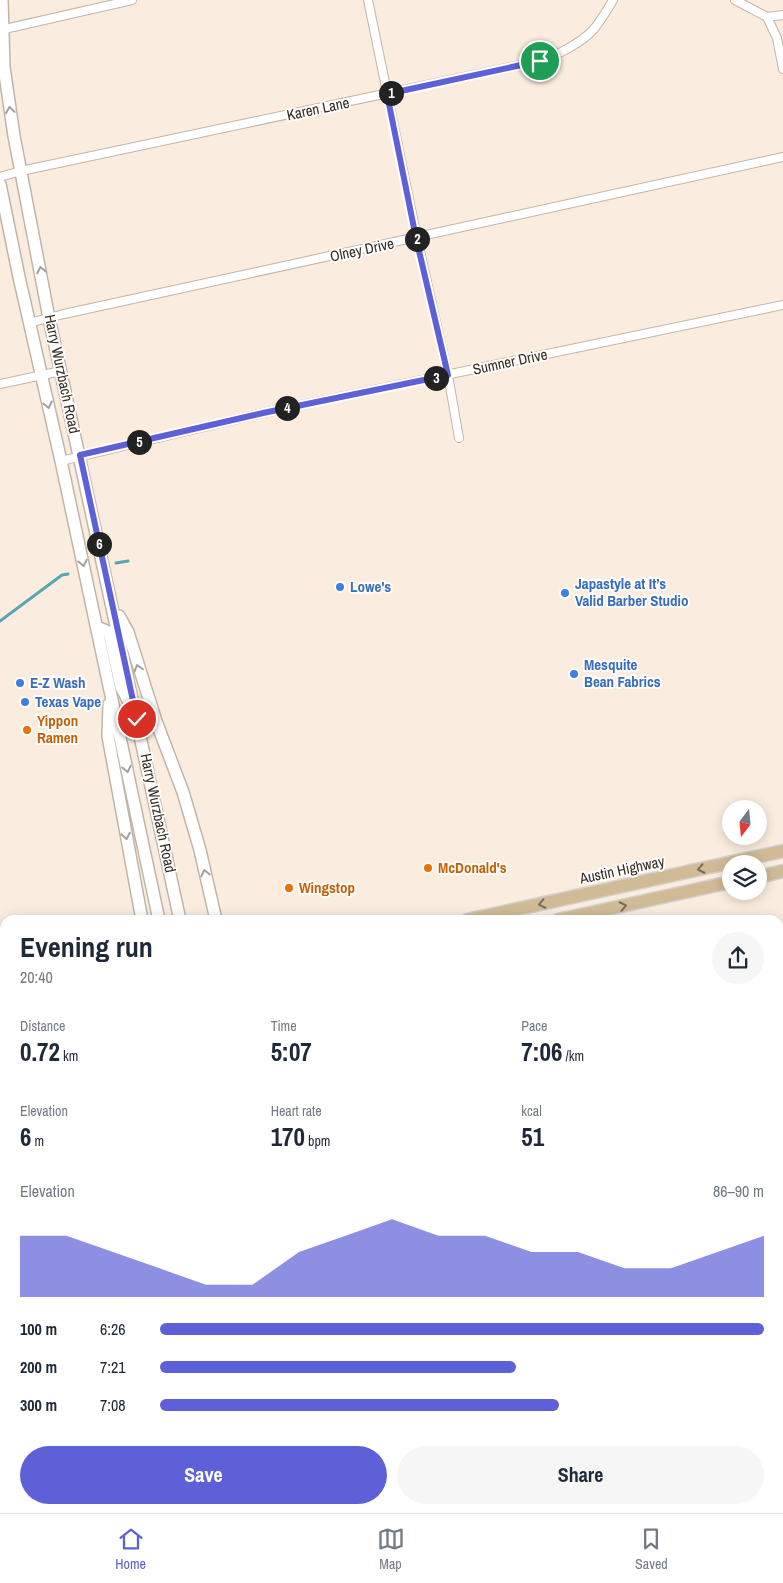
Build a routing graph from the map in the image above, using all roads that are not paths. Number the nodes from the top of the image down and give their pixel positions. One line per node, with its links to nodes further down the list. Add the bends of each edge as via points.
1 (2, 0): 8 (main road, Harry Wurzbach Road)
2 (132, 0): 8 (street)
3 (368, 0): 10 (street)
4 (613, 0): 10 (street, Karen Lane, via 593,30 568,49 549,58)
5 (735, 0): 7 (street)
6 (783, 16): 7 (street)
7 (767, 17): 9 (street, via 777,38)
8 (2, 29): 12 (main road, Harry Wurzbach Road, one-way to 8, via 4,67)
9 (783, 68)
10 (387, 94): 12 (street, Karen Lane); 15 (street)
11 (783, 157): 15 (street, Olney Drive)
12 (21, 172): 13 (street, Karen Lane); 17 (main road, Harry Wurzbach Road, one-way to 12)
13 (0, 177)
14 (0, 184): 18 (main road, Harry Wurzbach Road)
15 (416, 238): 17 (street, Olney Drive); 21 (street)
16 (783, 305): 21 (street, Sumner Drive)
17 (49, 318): 18 (street, Olney Drive); 19 (main road, Harry Wurzbach Road)
18 (30, 323): 20 (main road, Harry Wurzbach Road)
19 (61, 372): 20 (street); 24 (main road, Harry Wurzbach Road)
20 (41, 375): 22 (street); 25 (main road, Harry Wurzbach Road, one-way to 25)
21 (448, 375): 23 (street); 24 (street, Sumner Drive)
22 (0, 384)
23 (459, 438)
24 (80, 455): 25 (street, Sumner Drive); 26 (main road, Harry Wurzbach Road)
25 (61, 461): 27 (main road, Harry Wurzbach Road, one-way to 27)
26 (112, 606): 29 (main road, Harry Wurzbach Road); 37 (main road, one-way to 26, via 183,792 153,714 128,632)
27 (97, 627): 28 (main road, Harry Wurzbach Road); 29 (main road, via 109,632 121,688)
28 (110, 687): 34 (main road, one-way to 34, via 108,736); 35 (main road, Harry Wurzbach Road, one-way to 35)
29 (137, 719): 36 (main road, Harry Wurzbach Road)
30 (783, 851): 38 (main road, Austin Highway, one-way to 38)
31 (783, 871): 32 (main road)
32 (767, 874)
33 (722, 884): 39 (main road, one-way to 33)
34 (141, 915)
35 (159, 915)
36 (179, 915)
37 (215, 915)
38 (490, 915)
39 (581, 915)

